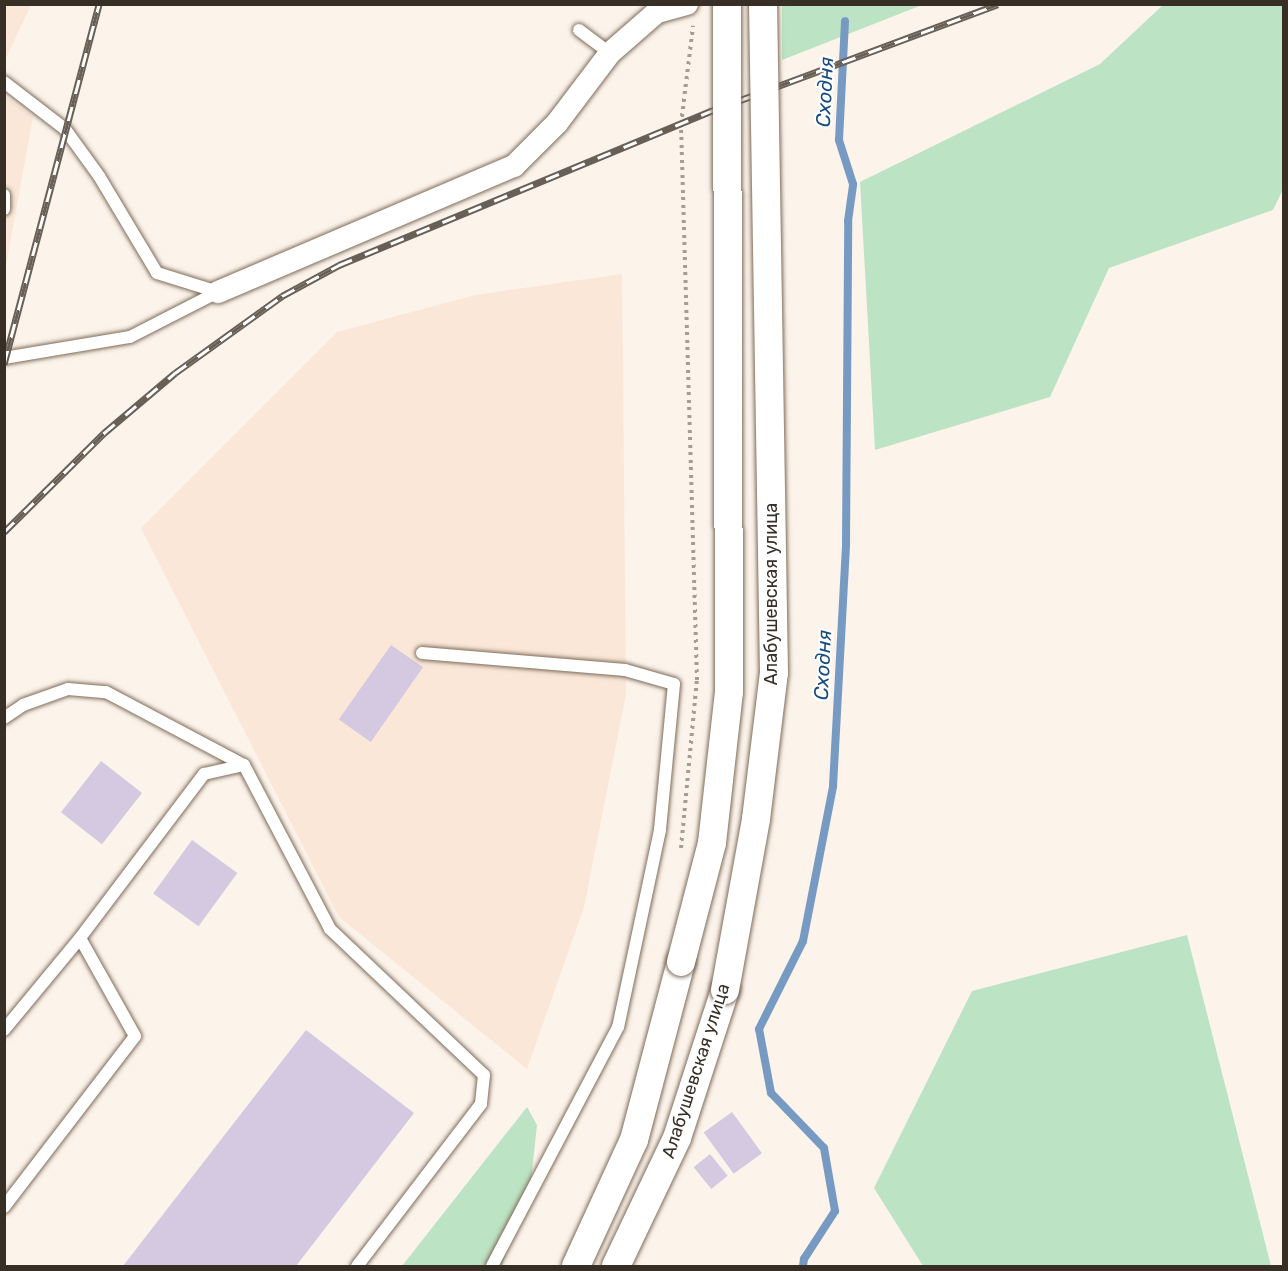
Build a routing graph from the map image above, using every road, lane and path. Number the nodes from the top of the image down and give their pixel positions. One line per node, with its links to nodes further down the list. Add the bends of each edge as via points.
1 (727, 4): 20 (street, Алабушевская улица, bridge, via 729,692 712,843 634,1140)
2 (763, 4): 21 (street, Алабушевская улица, bridge, via 774,673 756,819 725,990 677,1138)
3 (691, 10): 5 (street, via 657,12); 14 (path, via 681,124 697,680)
4 (579, 30): 5 (lane)
5 (610, 53): 9 (street, via 557,123 514,166)
6 (4, 82): 9 (lane, via 65,129 99,176 157,273)
7 (4, 195): 8 (lane)
8 (4, 209)
9 (219, 291): 10 (lane, via 130,337)
10 (4, 358)
11 (422, 653): 19 (lane, via 625,670 674,684 660,830 618,1027)
12 (4, 718): 13 (lane, via 23,705 68,689 106,692)
13 (244, 765): 15 (lane, via 204,774); 18 (lane, via 330,929 484,1075 481,1104)
14 (680, 859)
15 (80, 938): 16 (lane); 17 (lane, via 135,1036)
16 (5, 1029)
17 (4, 1207)
18 (357, 1266)
19 (492, 1266)
20 (576, 1266)
21 (616, 1266)

